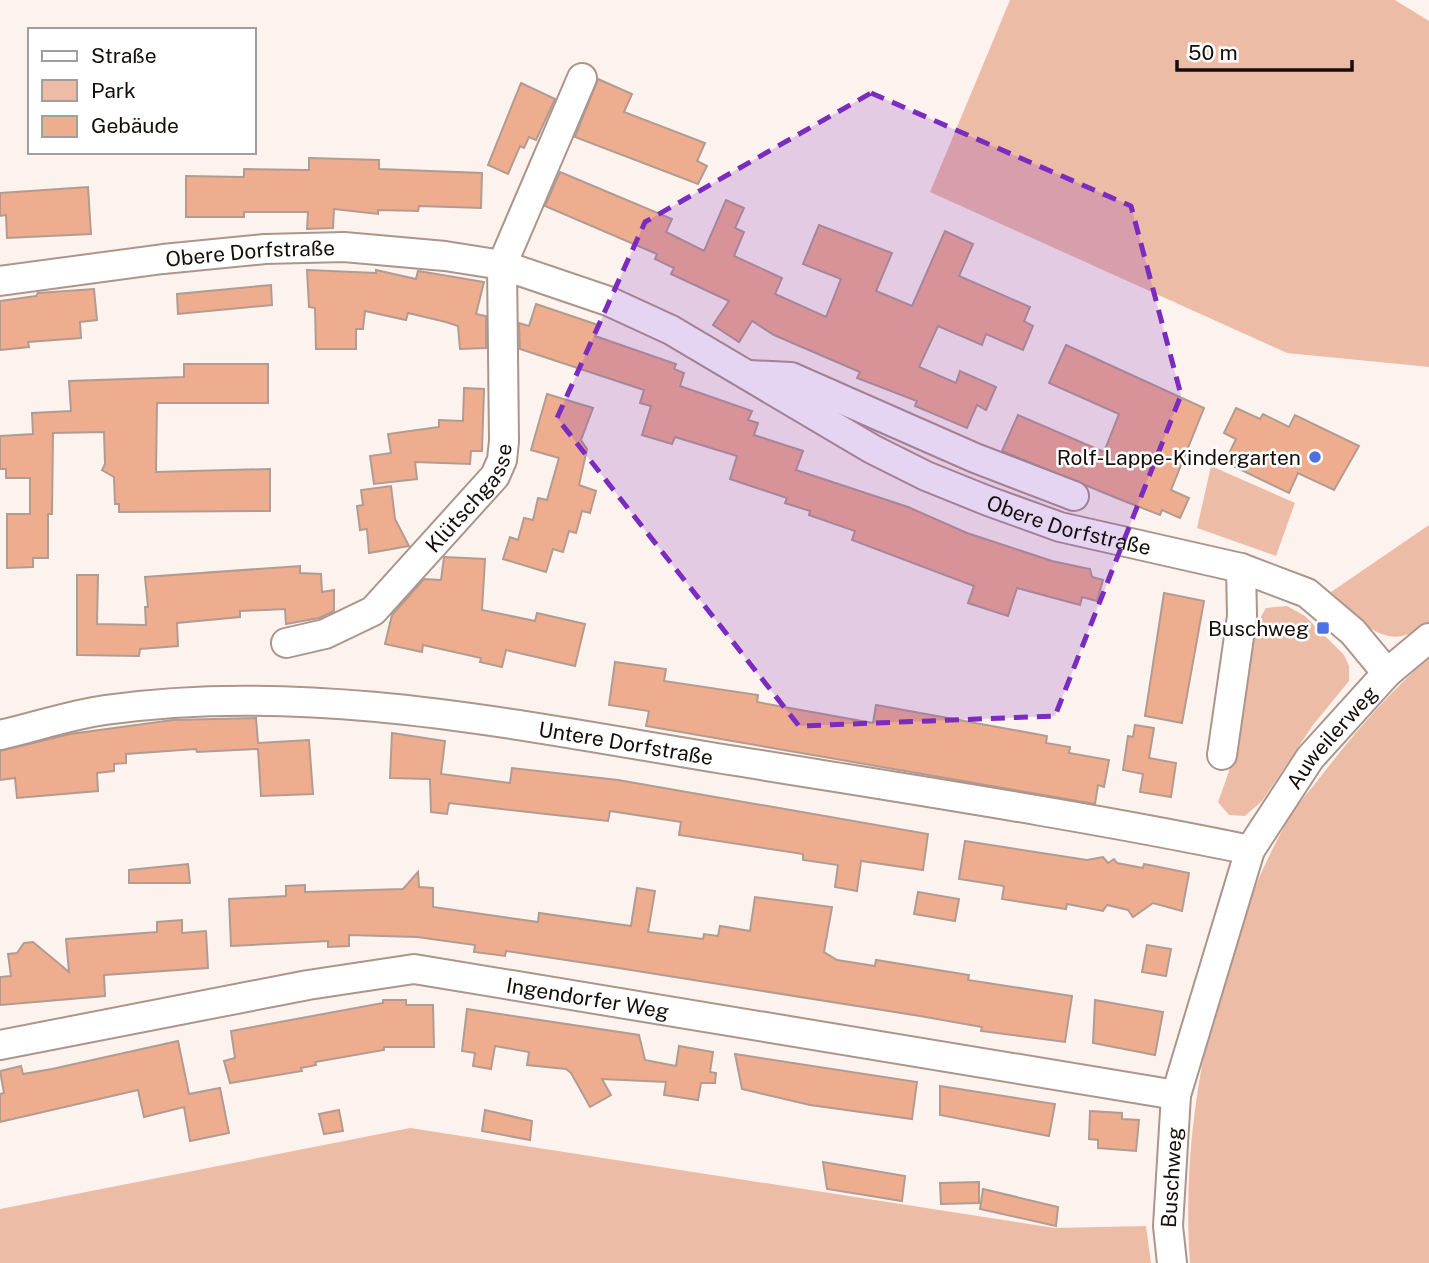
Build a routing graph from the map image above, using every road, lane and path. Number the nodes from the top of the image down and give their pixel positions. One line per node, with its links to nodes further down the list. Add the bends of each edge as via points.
1 (582, 78): 2 (street)
2 (502, 265): 3 (street, Obere Dorfstraße, via 344,247 265,249); 4 (street, Obere Dorfstraße, via 608,301 671,331); 8 (street, Klütschgasse, via 504,441 495,476 373,611 325,634)
3 (0, 281)
4 (743, 374): 5 (street, Obere Dorfstraße, via 790,377 975,458); 6 (street, Obere Dorfstraße, via 872,449 988,501 1060,527)
5 (1074, 495)
6 (1241, 568): 9 (street, Obere Dorfstraße, via 1307,593 1353,632); 11 (street, via 1242,616)
7 (1429, 638): 9 (street, Auweilerweg)
8 (286, 643)
9 (1387, 673): 12 (street, Auweilerweg, via 1310,758)
10 (0, 735): 12 (street, Untere Dorfstraße, via 104,710 223,701 433,712 989,802)
11 (1222, 755)
12 (1250, 850): 14 (street, Buschweg)
13 (0, 1045): 14 (street, Ingendorfer Weg, via 414,969)
14 (1176, 1095): 15 (street, Buschweg, via 1168,1226)
15 (1172, 1263)

